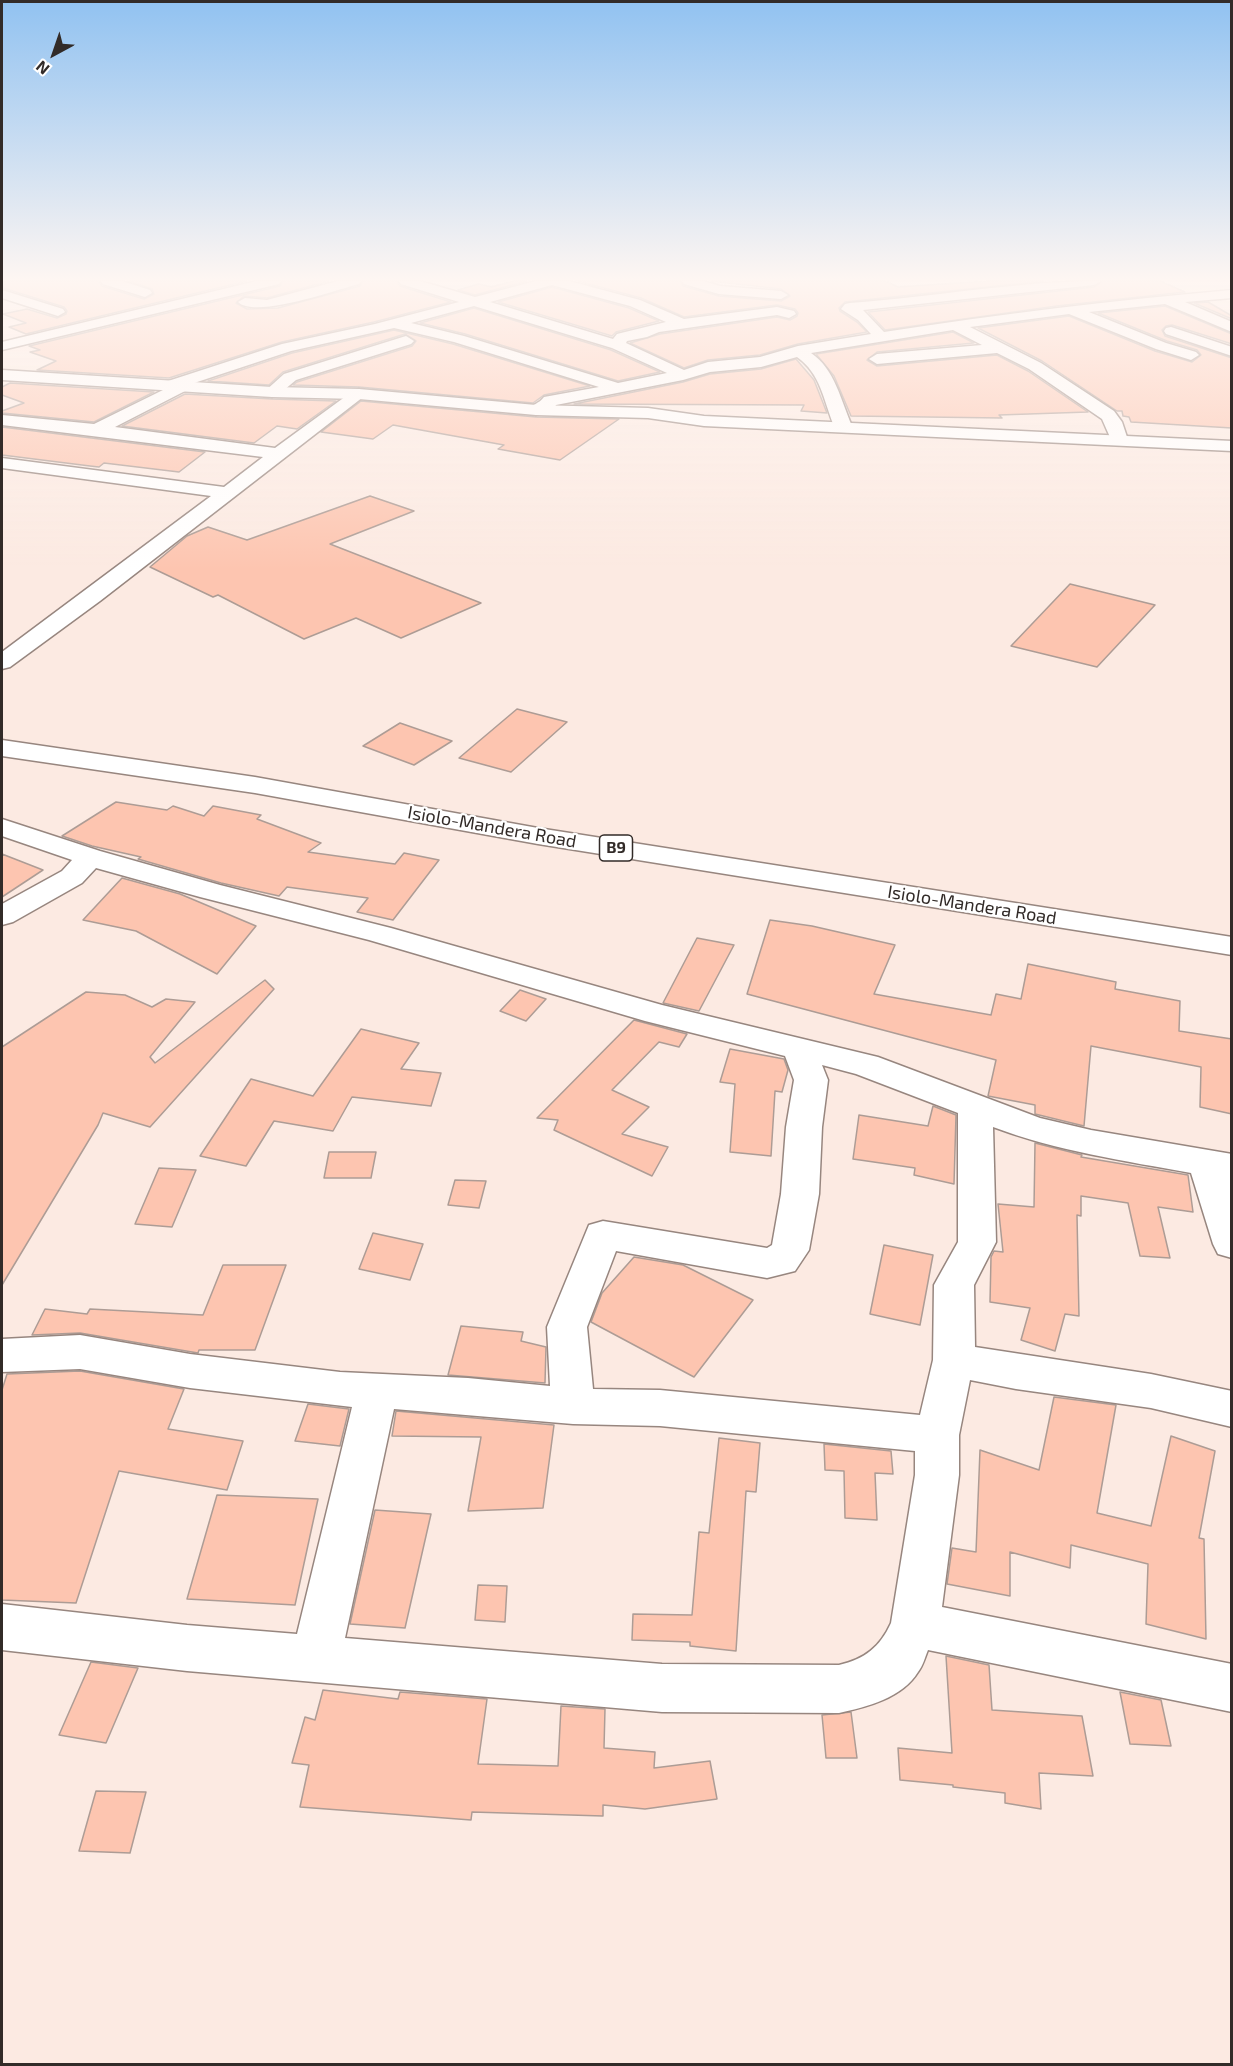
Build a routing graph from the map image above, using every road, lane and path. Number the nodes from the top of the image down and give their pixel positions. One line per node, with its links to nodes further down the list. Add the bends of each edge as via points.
1 (200, 377): 8 (main road)
2 (290, 377): 10 (main road)
3 (588, 377): 9 (main road)
4 (668, 377): 9 (main road)
5 (824, 377): 14 (main road)
6 (1052, 377): 16 (main road, via 1108,415)
7 (5, 378): 8 (main road)
8 (175, 386): 10 (main road); 15 (main road)
9 (616, 386): 12 (main road, via 550,401)
10 (272, 392): 11 (main road)
11 (359, 394): 12 (main road); 18 (main road)
12 (536, 410): 14 (main road)
13 (2, 420): 15 (main road)
14 (843, 426): 16 (main road)
15 (97, 430): 18 (main road); 20 (main road)
16 (1119, 440): 17 (main road)
17 (1232, 446)
18 (276, 454): 21 (main road)
19 (2, 463): 20 (main road)
20 (28, 466): 21 (main road)
21 (228, 493): 22 (main road)
22 (2, 662)
23 (2, 748): 27 (main road, Isiolo-Mandera Road / B9, via 255,785 550,837)
24 (2, 827): 25 (main road)
25 (90, 857): 26 (main road, via 72,877); 28 (main road, via 380,934 656,1014)
26 (2, 916)
27 (1232, 946)
28 (799, 1049): 29 (main road, via 866,1065); 35 (main road, via 811,1080 800,1194 790,1250 781,1261 767,1263 603,1235 567,1327)
29 (975, 1107): 30 (main road, via 1032,1128); 33 (main road, via 977,1242 954,1285)
30 (1219, 1165): 31 (main road)
31 (1232, 1244)
32 (2, 1355): 34 (main road, via 80,1352 190,1371)
33 (954, 1360): 36 (main road, via 1151,1391); 37 (main road)
34 (377, 1392): 35 (main road); 40 (main road)
35 (573, 1406): 37 (main road, via 660,1408)
36 (1232, 1409)
37 (937, 1435): 38 (main road, via 937,1475)
38 (915, 1625): 40 (main road, via 901,1656 886,1671 863,1684 839,1689 662,1688); 41 (main road)
39 (2, 1627): 40 (main road)
40 (316, 1659)
41 (1232, 1688)

